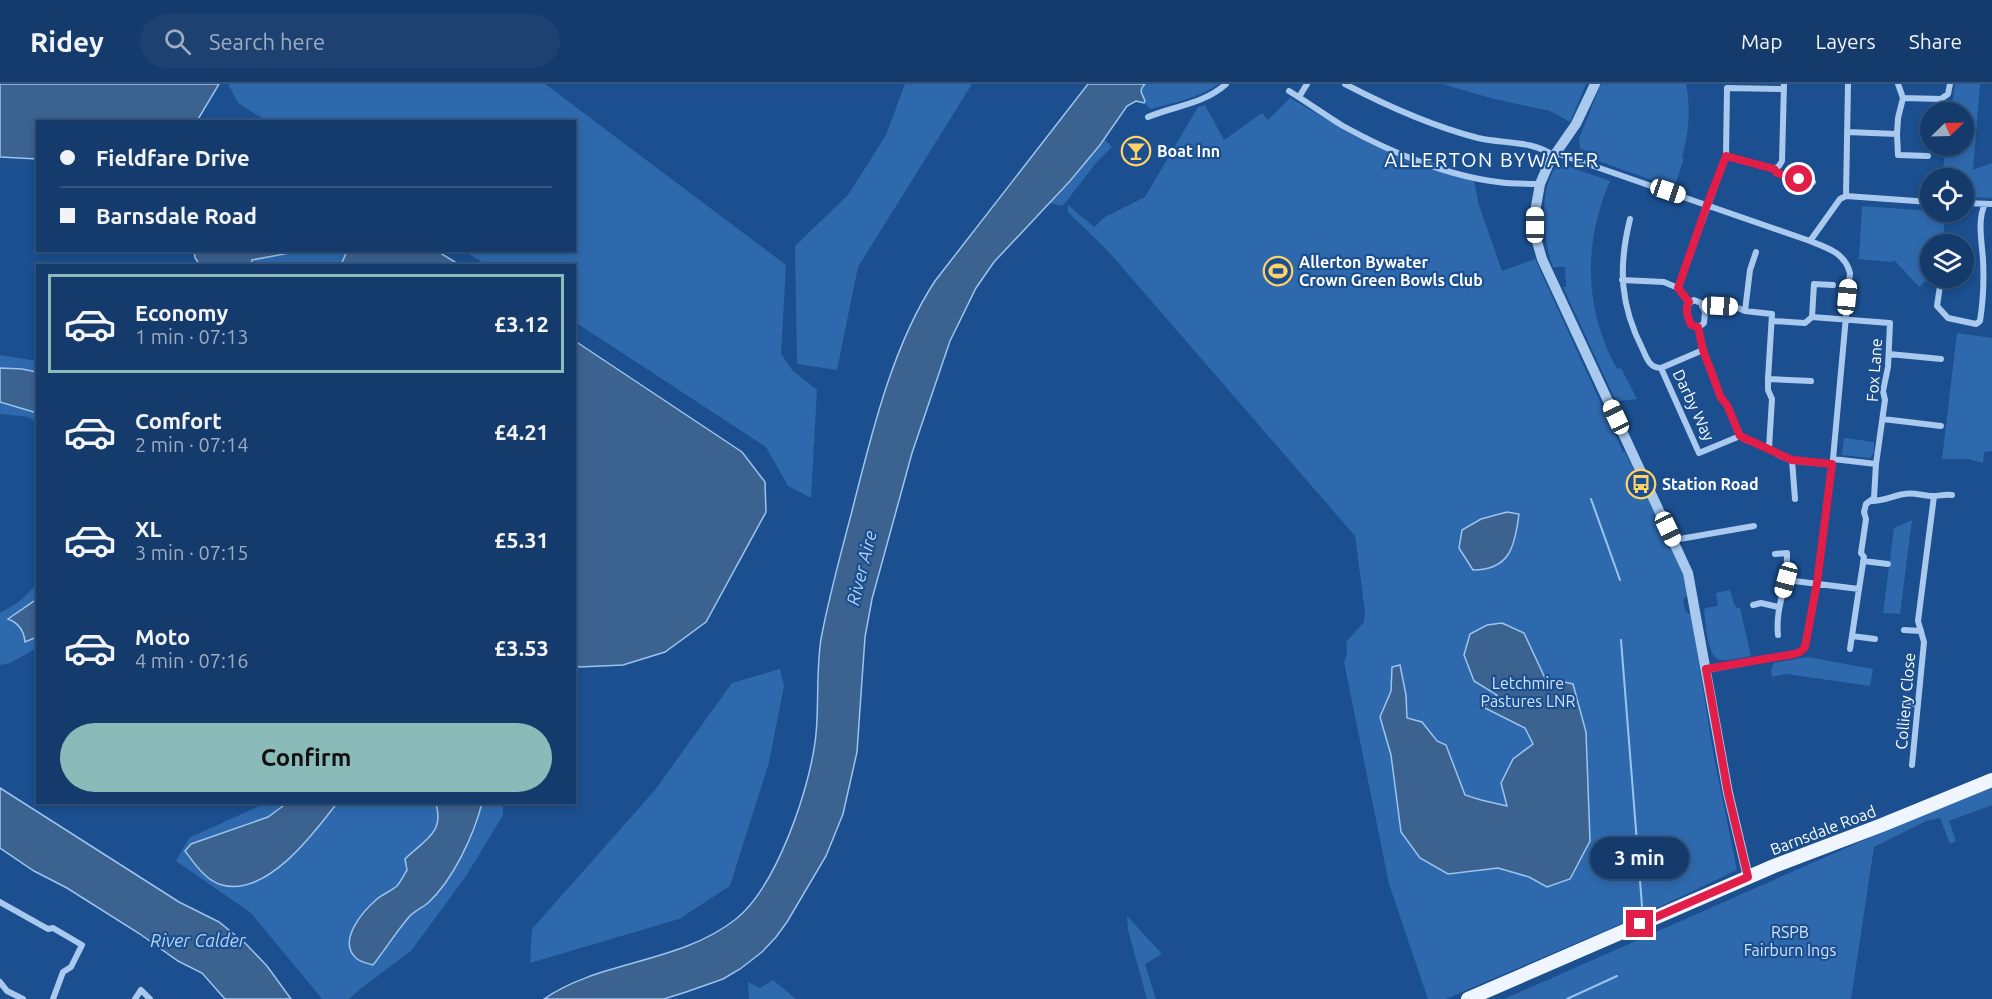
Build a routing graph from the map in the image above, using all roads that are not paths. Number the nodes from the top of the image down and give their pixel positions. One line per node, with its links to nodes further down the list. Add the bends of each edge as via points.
1 (1226, 84): 12 (street, via 1204,98)
2 (1306, 84): 10 (street)
3 (1345, 84): 15 (street, via 1442,126 1480,138 1537,146)
4 (1595, 84): 15 (street, via 1576,124)
5 (1848, 84): 13 (street)
6 (1898, 84): 11 (street)
7 (1950, 84): 11 (street, via 1948,94 1941,99)
8 (1784, 87): 16 (street, via 1727,88); 18 (street, via 1782,161)
9 (1289, 91): 10 (street)
10 (1299, 97): 20 (street, via 1343,125 1429,164 1498,182)
11 (1903, 98): 14 (street)
12 (1148, 117)
13 (1847, 132): 14 (street); 21 (street)
14 (1897, 134): 17 (street, via 1898,155)
15 (1555, 154): 20 (street); 25 (street)
16 (1726, 156): 18 (street); 25 (street)
17 (1920, 156)
18 (1774, 169): 19 (street)
19 (1813, 182)
20 (1540, 184): 58 (street, via 1535,225 1542,259)
21 (1846, 196): 22 (street); 27 (street)
22 (1920, 201)
23 (1974, 203): 24 (street)
24 (1989, 204): 32 (street, via 1982,211 1980,321 1976,324 1948,318 1937,306)
25 (1707, 205): 27 (street); 31 (street)
26 (1630, 219): 29 (street)
27 (1810, 241): 38 (street, via 1833,250 1848,264)
28 (1756, 252): 35 (street)
29 (1622, 280): 31 (street, via 1664,282); 43 (street, via 1634,333 1649,363)
30 (1833, 285): 37 (street, via 1814,284)
31 (1678, 288): 33 (street)
32 (1940, 288)
33 (1689, 302): 34 (street, via 1697,300); 39 (street, via 1688,318 1691,325)
34 (1702, 306): 35 (street); 39 (street, via 1705,321)
35 (1745, 311): 36 (street)
36 (1772, 317): 37 (street, via 1805,323); 44 (street)
37 (1812, 317): 38 (street)
38 (1845, 320): 41 (street, Fox Lane, via 1890,323); 51 (street)
39 (1698, 327): 40 (street)
40 (1703, 350): 43 (street); 48 (street)
41 (1889, 354): 42 (street); 46 (street, Fox Lane)
42 (1941, 359)
43 (1661, 368): 48 (street, Darby Way, via 1699,453)
44 (1768, 379): 45 (street); 49 (street, via 1772,399)
45 (1811, 381)
46 (1883, 419): 47 (street); 52 (street, Fox Lane)
47 (1941, 426)
48 (1740, 436): 49 (street, Darby Way)
49 (1769, 448): 50 (street, Darby Way)
50 (1792, 460): 51 (street); 55 (street)
51 (1832, 461): 52 (street); 63 (street)
52 (1876, 464): 56 (street, Fox Lane)
53 (1952, 495): 54 (street)
54 (1934, 496): 56 (street, via 1911,493); 68 (street, Colliery Close, via 1918,621)
55 (1796, 499)
56 (1872, 501): 60 (street, Fox Lane, via 1866,504 1864,512)
57 (1754, 526): 58 (street)
58 (1674, 540): 73 (street, via 1691,583)
59 (1775, 554): 62 (street, via 1787,553)
60 (1863, 561): 61 (street); 64 (street, Fox Lane)
61 (1888, 564)
62 (1786, 580): 63 (street); 66 (street)
63 (1817, 583): 64 (street); 73 (street, via 1805,647 1800,652)
64 (1859, 589): 70 (street, Fox Lane)
65 (1753, 605): 66 (street)
66 (1778, 607): 69 (street)
67 (1904, 630): 68 (street)
68 (1921, 631): 75 (street, Colliery Close, via 1924,642)
69 (1778, 635)
70 (1852, 636): 71 (street); 72 (street, Fox Lane)
71 (1875, 639)
72 (1850, 649)
73 (1706, 669): 78 (street)
74 (1903, 703): 75 (street)
75 (1918, 704): 76 (street, Colliery Close)
76 (1912, 765)
77 (1992, 780): 78 (main road, Barnsdale Road)
78 (1748, 877): 87 (main road, Barnsdale Road)
79 (0, 902): 84 (street, via 82,945 71,967 63,972)
80 (0, 982): 81 (street)
81 (7, 992): 82 (street); 83 (street)
82 (3, 999)
83 (23, 999)
84 (53, 999)
85 (135, 999): 86 (street, via 141,990)
86 (150, 999)
87 (1468, 999)

